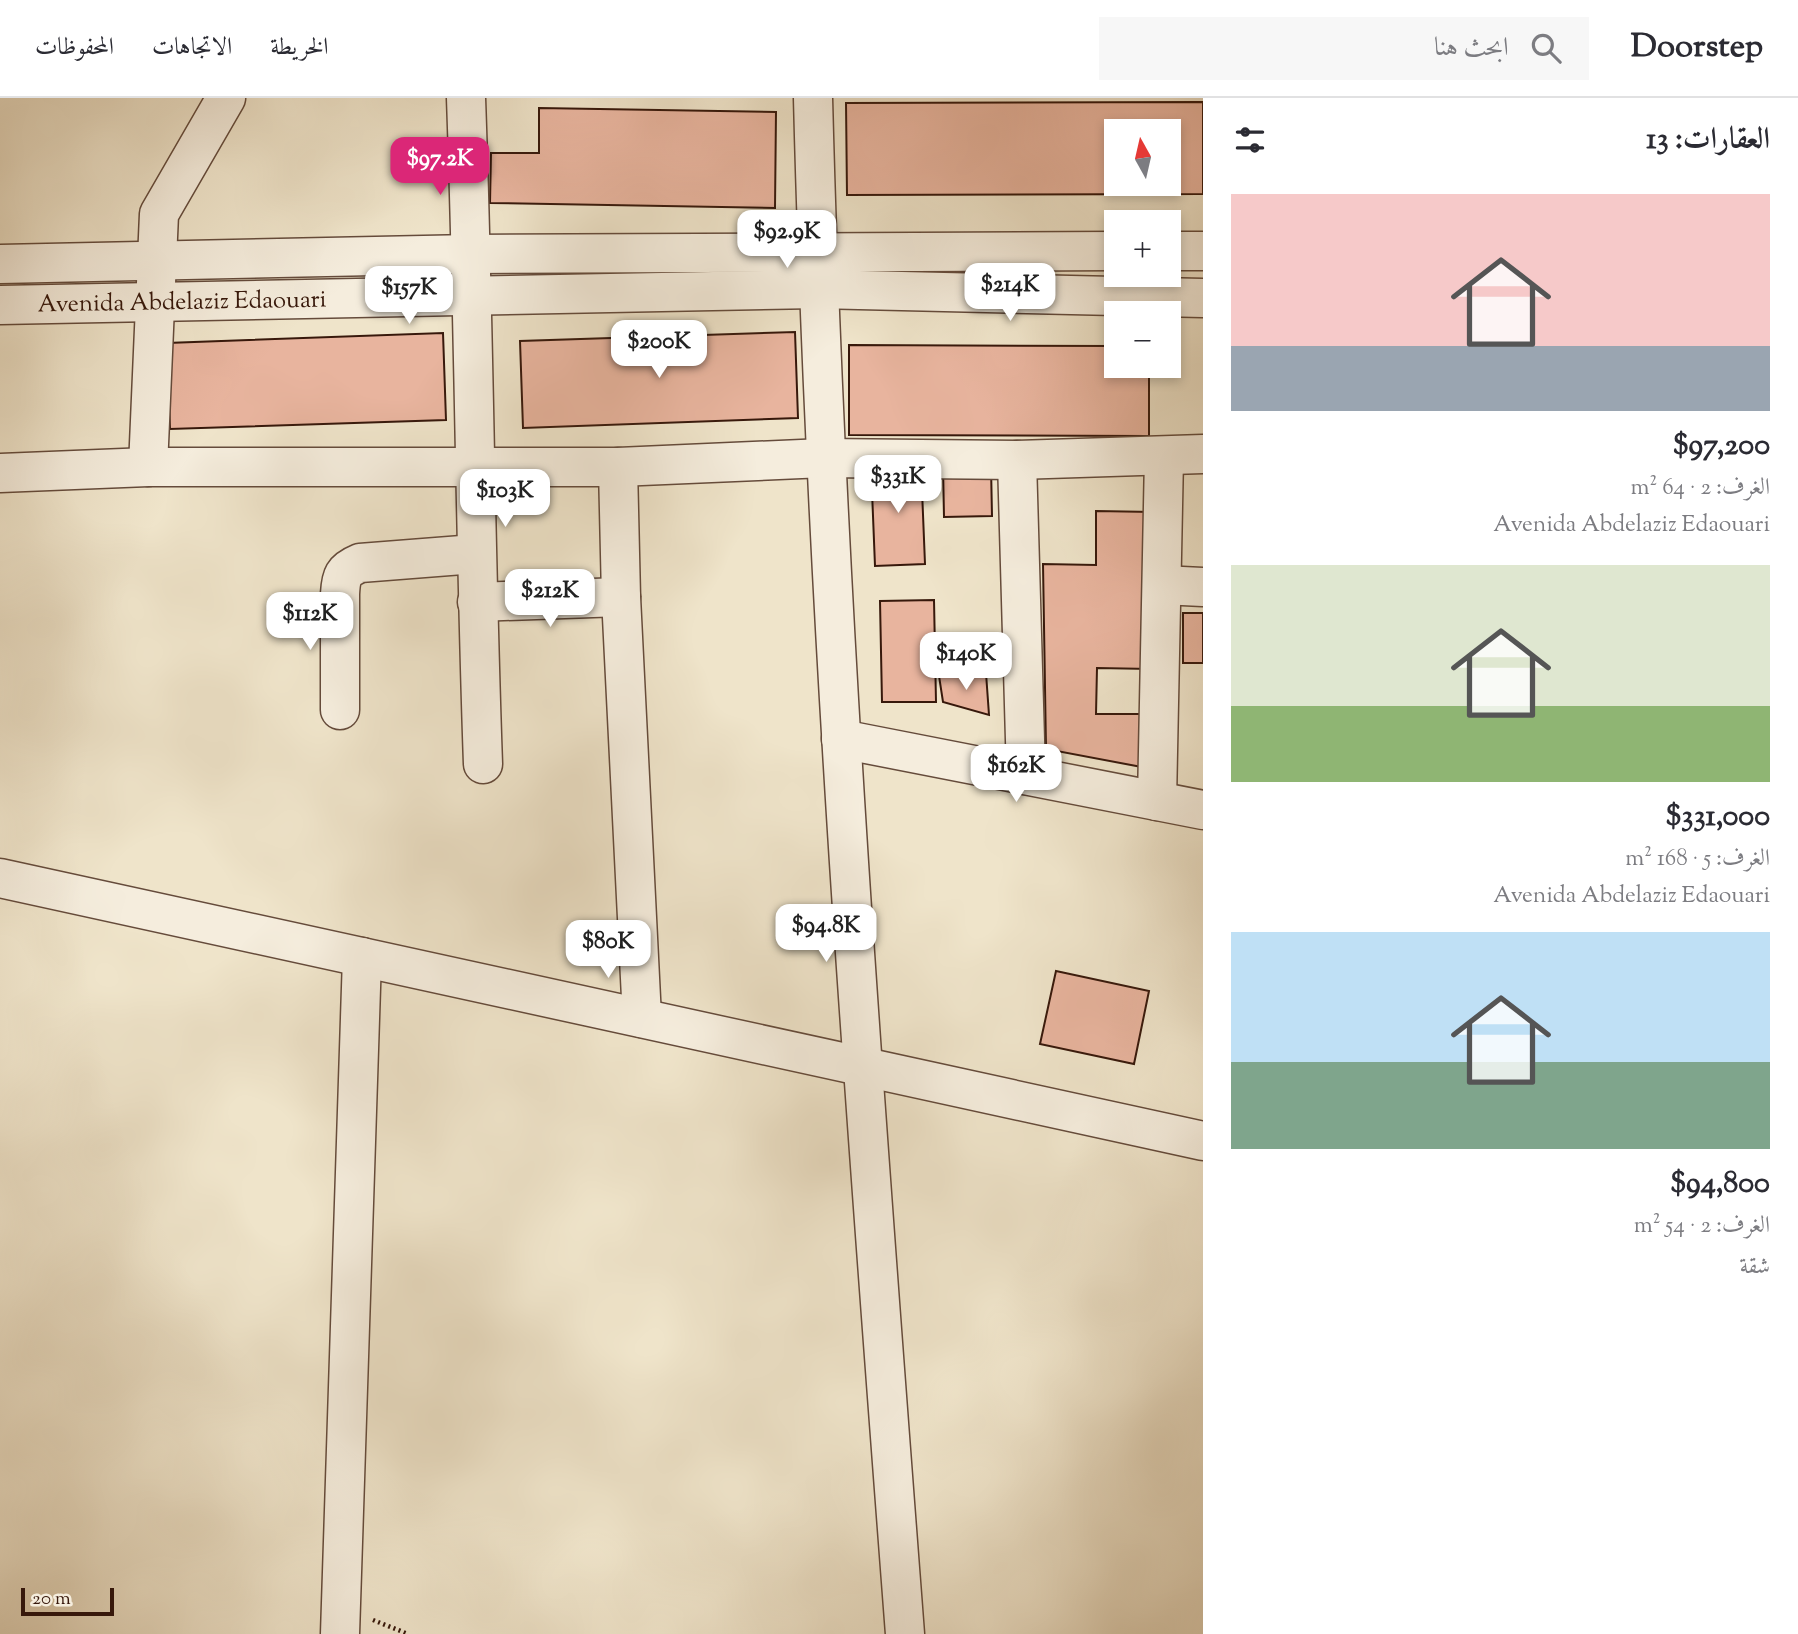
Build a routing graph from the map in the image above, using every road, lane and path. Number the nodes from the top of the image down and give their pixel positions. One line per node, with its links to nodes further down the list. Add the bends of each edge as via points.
1 (226, 98): 9 (street, via 159,214)
2 (466, 98): 8 (street)
3 (813, 98): 4 (street)
4 (817, 251): 5 (street, Avenida Abdelaziz Edaouari); 8 (street, Avenida Abdelaziz Edaouari); 11 (street)
5 (1104, 251)
6 (1181, 251): 7 (street)
7 (1203, 251)
8 (472, 254): 9 (street, Avenida Abdelaziz Edaouari); 12 (street)
9 (156, 260): 10 (street, Avenida Abdelaziz Edaouari); 14 (street)
10 (0, 264)
11 (817, 289): 12 (street, Avenida Abdelaziz Edaouari); 13 (street, Avenida Abdelaziz Edaouari); 18 (street)
12 (472, 295): 14 (street, Avenida Abdelaziz Edaouari); 20 (street)
13 (1203, 298)
14 (154, 301): 15 (street, Avenida Abdelaziz Edaouari); 21 (street)
15 (0, 304)
16 (1203, 454): 17 (street)
17 (1164, 457): 19 (street); 25 (street)
18 (824, 458): 19 (street); 22 (street); 30 (street)
19 (1017, 460): 32 (street)
20 (474, 466): 21 (street); 22 (street); 24 (street)
21 (148, 467): 23 (street)
22 (618, 467): 27 (street)
23 (0, 474)
24 (475, 554): 28 (street); 29 (street, via 360,563 347,568 341,576 340,594)
25 (1162, 585): 26 (street); 33 (street)
26 (1203, 587)
27 (621, 597): 28 (street); 37 (street)
28 (477, 602): 31 (street)
29 (340, 710)
30 (841, 739): 32 (street); 38 (street)
31 (483, 764)
32 (1026, 775): 33 (street)
33 (1157, 801): 34 (street)
34 (1203, 810)
35 (0, 878): 36 (street)
36 (362, 957): 37 (street); 40 (street)
37 (642, 1018): 38 (street)
38 (862, 1066): 39 (street); 41 (street)
39 (1203, 1141)
40 (340, 1634)
41 (905, 1634)

